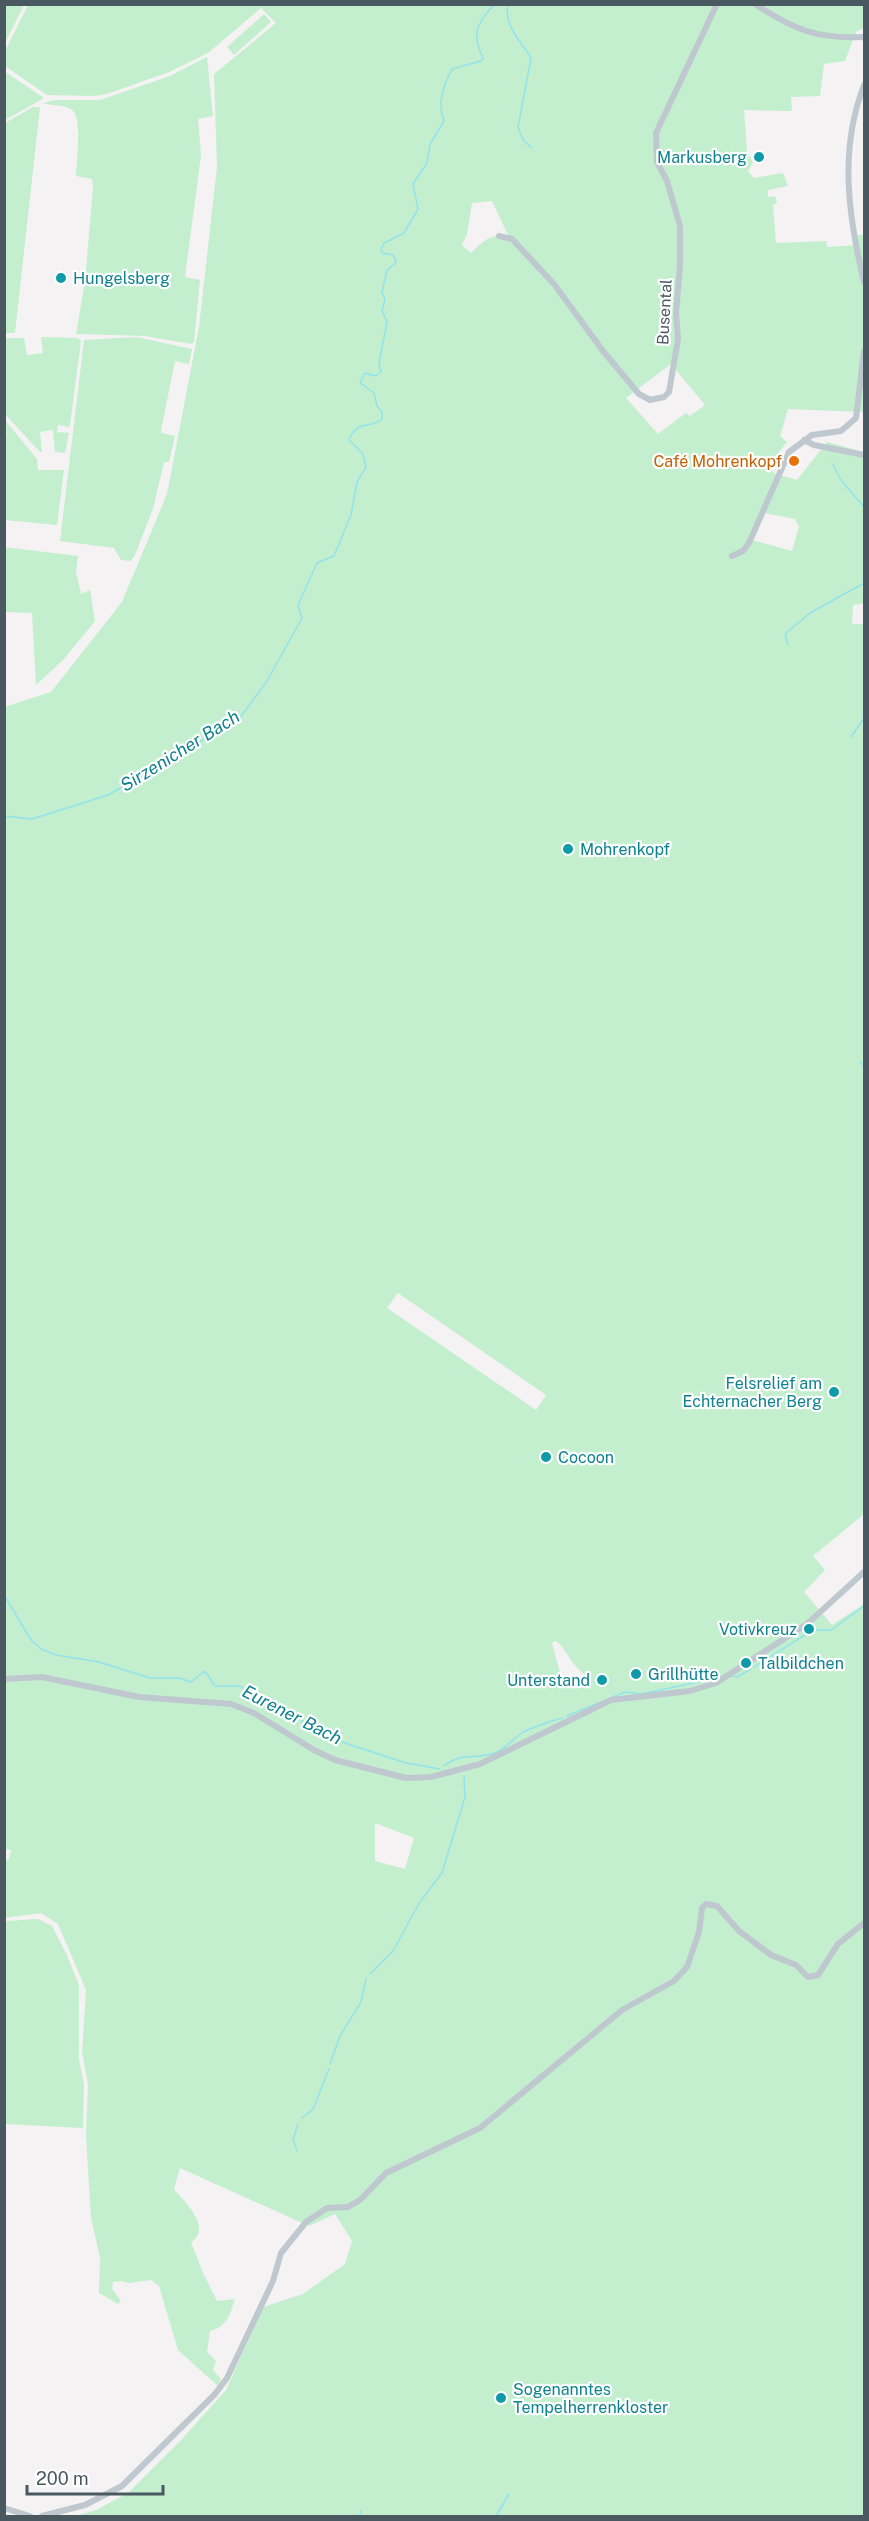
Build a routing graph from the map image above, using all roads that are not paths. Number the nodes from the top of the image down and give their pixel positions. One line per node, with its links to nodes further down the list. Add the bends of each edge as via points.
1 (717, 4): 5 (street, Busental, via 656,134 657,162 680,226 678,339 669,392 650,400 639,394 554,284 512,239)
2 (755, 4): 3 (street, via 802,31 830,37)
3 (864, 37)
4 (864, 85): 6 (street, via 852,121 848,171 851,222)
5 (499, 236)
6 (864, 282)
7 (864, 351): 8 (street, via 855,418 841,431)
8 (804, 440): 9 (street); 10 (street, via 789,452 749,543)
9 (864, 455)
10 (732, 556)
11 (864, 1572): 12 (street, via 807,1624 716,1683 690,1691 611,1700 480,1764 430,1778 406,1778 335,1760 231,1704 140,1697 42,1677)
12 (4, 1679)
13 (864, 1923): 16 (street, via 838,1944 818,1975 808,1977 796,1965 771,1955 739,1931 717,1906 706,1904 687,1967 674,1981 622,2010 480,2128 386,2173 348,2207 327,2208 306,2222 281,2253 273,2281 227,2378 215,2394 122,2486 85,2505)
14 (4, 2508): 15 (street)
15 (30, 2517)
16 (42, 2517)

